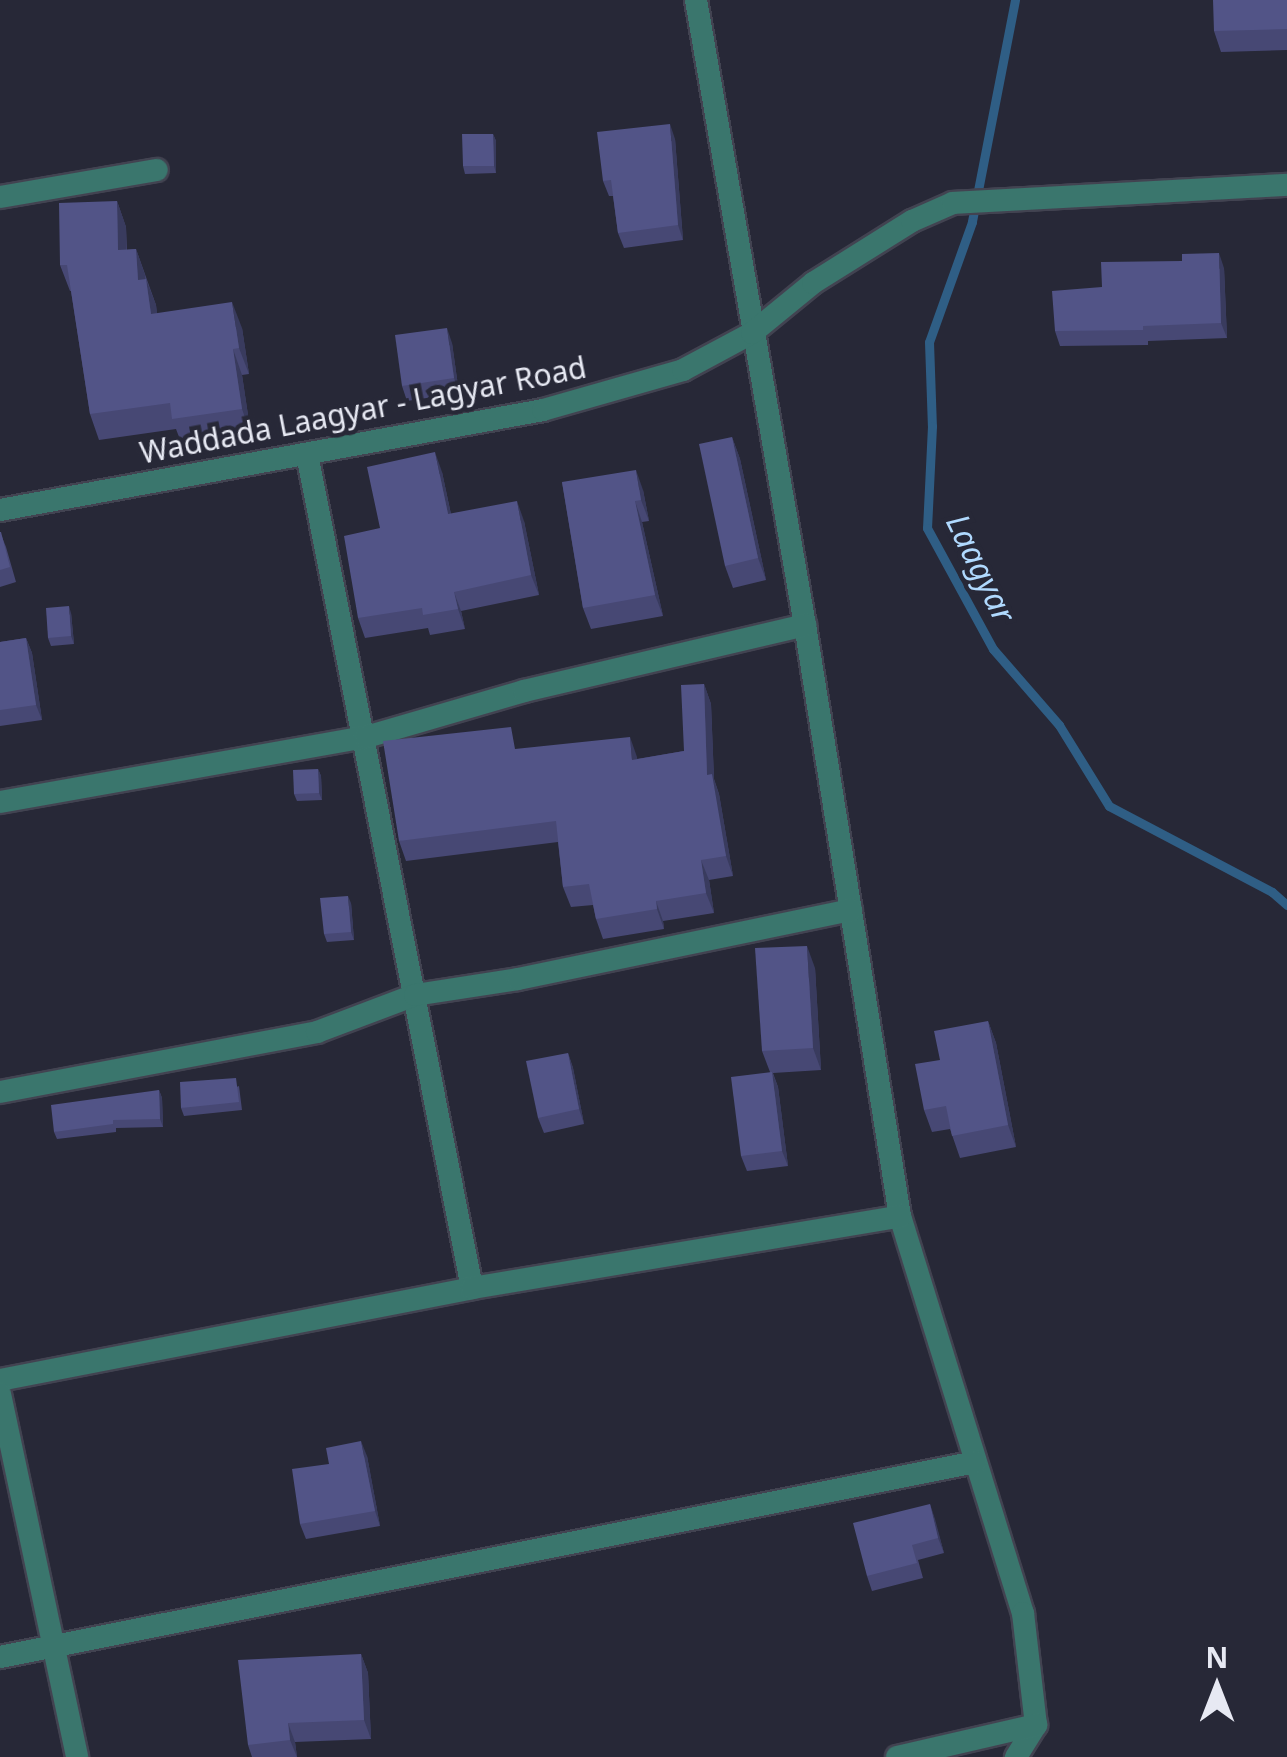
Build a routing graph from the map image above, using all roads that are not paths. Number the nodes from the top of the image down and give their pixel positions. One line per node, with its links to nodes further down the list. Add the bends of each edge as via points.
1 (696, 0): 5 (street)
2 (157, 170): 4 (street)
3 (1287, 185): 5 (street, Waddada Laagyar - Lagyar Road, via 953,202 812,283)
4 (0, 197)
5 (752, 334): 6 (street, Waddada Laagyar - Lagyar Road, via 683,370 542,410); 8 (street)
6 (306, 454): 7 (street, Waddada Laagyar - Lagyar Road); 9 (street)
7 (0, 510)
8 (805, 625): 9 (street, via 524,691); 11 (street)
9 (366, 737): 10 (street); 12 (street)
10 (0, 802)
11 (851, 910): 12 (street); 14 (street)
12 (415, 995): 13 (street, via 318,1032); 15 (street)
13 (0, 1092)
14 (900, 1216): 15 (street); 18 (street)
15 (472, 1288): 16 (street)
16 (0, 1380)
17 (0, 1394): 19 (street)
18 (976, 1462): 19 (street); 21 (street, via 1023,1613)
19 (54, 1648): 20 (street); 22 (street)
20 (0, 1657)
21 (1036, 1725): 23 (street); 24 (street)
22 (77, 1757)
23 (897, 1757)
24 (1016, 1757)

